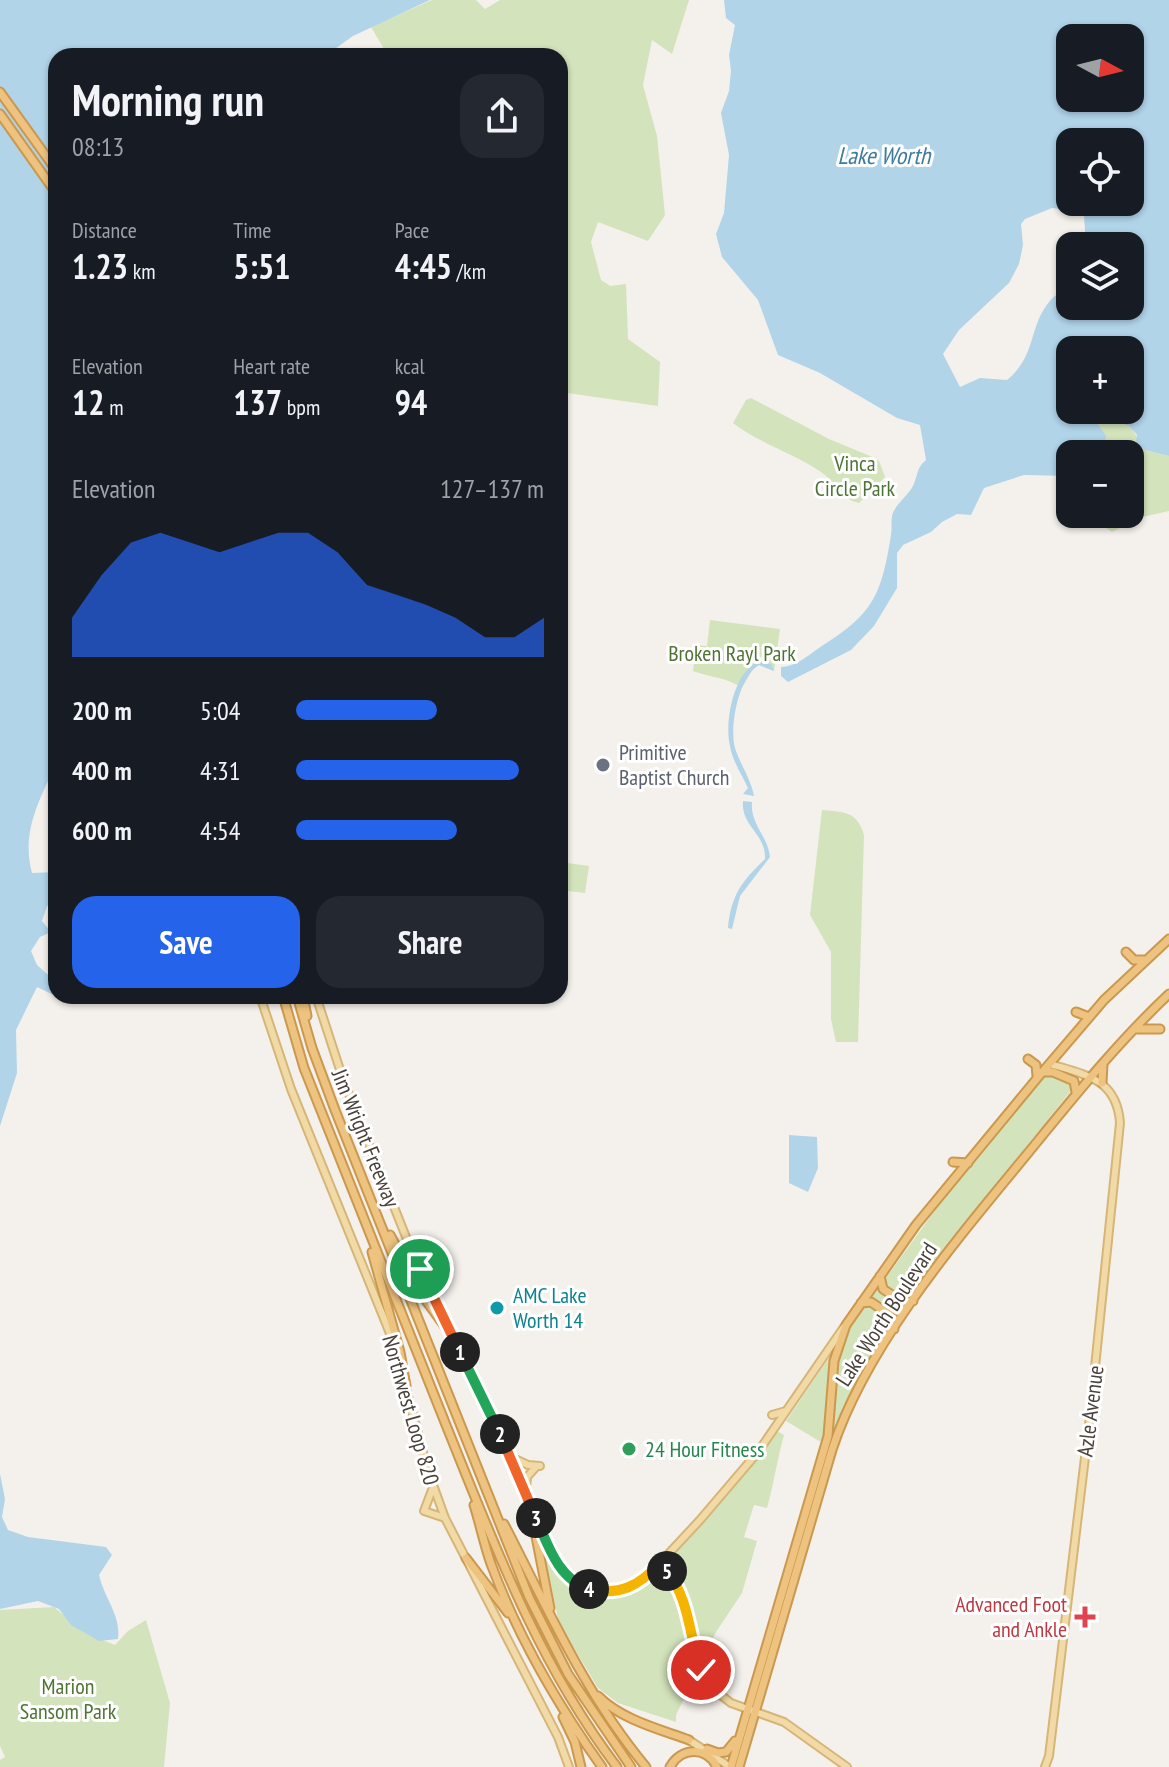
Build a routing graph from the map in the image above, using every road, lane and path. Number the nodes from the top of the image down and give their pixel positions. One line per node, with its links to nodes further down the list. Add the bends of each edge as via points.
1 (0, 92): 3 (highway)
2 (0, 114): 4 (highway)
3 (48, 159)
4 (48, 182)
5 (1169, 939): 7 (highway, Lake Worth Boulevard)
6 (1126, 952): 7 (highway, via 1134,960)
7 (1146, 960): 15 (highway, Lake Worth Boulevard)
8 (1169, 994): 16 (highway, Lake Worth Boulevard)
9 (263, 1004): 36 (main road, Northwest Loop 820)
10 (283, 1004): 29 (highway, Jim Wright Freeway)
11 (299, 1004): 18 (highway, Jim Wright Freeway)
12 (304, 1004): 18 (highway)
13 (319, 1004): 35 (main road, via 402,1226)
14 (1076, 1012): 15 (highway)
15 (1089, 1017): 21 (highway, Lake Worth Boulevard)
16 (1134, 1029): 17 (highway); 20 (highway, Lake Worth Boulevard)
17 (1160, 1029)
18 (308, 1034): 28 (highway, Jim Wright Freeway)
19 (1028, 1059): 22 (highway)
20 (1104, 1061): 23 (highway, Lake Worth Boulevard); 24 (highway)
21 (1050, 1064): 22 (highway, Lake Worth Boulevard); 23 (main road)
22 (1040, 1075): 25 (highway, via 1053,1072 1069,1078); 27 (highway, Lake Worth Boulevard)
23 (1091, 1077): 24 (main road); 25 (highway, Lake Worth Boulevard)
24 (1102, 1083): 56 (main road, Azle Avenue, via 1116,1100 1120,1123)
25 (1076, 1092): 31 (highway, Lake Worth Boulevard)
26 (953, 1162): 27 (highway)
27 (968, 1163): 30 (highway, Lake Worth Boulevard)
28 (359, 1167): 35 (highway, via 420,1289); 43 (highway, Jim Wright Freeway)
29 (358, 1205): 36 (highway); 39 (highway, Jim Wright Freeway)
30 (880, 1276): 31 (highway, via 883,1289 902,1303); 32 (highway, Lake Worth Boulevard)
31 (913, 1301): 34 (highway, Lake Worth Boulevard)
32 (861, 1303): 33 (highway, Lake Worth Boulevard); 34 (highway, via 871,1302 890,1315)
33 (846, 1325): 37 (main road, Lake Worth Boulevard); 45 (highway, Lake Worth Boulevard, via 834,1361 828,1436)
34 (894, 1329): 45 (highway, Lake Worth Boulevard, via 844,1415)
35 (454, 1339): 40 (main road)
36 (406, 1386): 41 (main road, Northwest Loop 820)
37 (786, 1411): 38 (main road); 47 (main road, Lake Worth Boulevard, via 739,1476)
38 (772, 1415)
39 (452, 1439): 49 (highway, via 491,1563); 60 (highway, Jim Wright Freeway, via 538,1643)
40 (510, 1456): 42 (main road); 42 (main road, via 537,1467 526,1483)
41 (433, 1487): 44 (main road, Northwest Loop 820); 44 (main road, via 424,1511)
42 (529, 1500): 47 (main road, Lake Worth Boulevard, via 555,1561 583,1587 607,1593 635,1586); 48 (highway)
43 (493, 1505): 48 (highway); 61 (highway, Jim Wright Freeway, via 546,1632)
44 (445, 1518): 46 (main road, Northwest Loop 820)
45 (798, 1548): 52 (highway, Lake Worth Boulevard); 52 (highway, Lake Worth Boulevard, via 799,1561)
46 (466, 1558): 49 (highway); 57 (main road, Northwest Loop 820)
47 (660, 1563): 52 (main road, via 685,1603 703,1676 722,1697)
48 (552, 1618): 50 (highway)
49 (523, 1638): 51 (highway)
50 (588, 1686): 54 (highway, via 607,1706); 62 (highway)
51 (560, 1707): 58 (highway); 59 (highway)
52 (752, 1710): 53 (highway, Lake Worth Boulevard); 66 (highway, Lake Worth Boulevard); 67 (main road, via 784,1722)
53 (741, 1734): 55 (highway, via 726,1752); 65 (highway, Lake Worth Boulevard)
54 (689, 1740): 55 (main road)
55 (707, 1749): 65 (main road)
56 (1049, 1756): 68 (main road, Azle Avenue); 69 (main road, Azle Avenue)
57 (569, 1767)
58 (581, 1767)
59 (602, 1767)
60 (617, 1767)
61 (631, 1767)
62 (646, 1767)
63 (670, 1767): 64 (highway, via 681,1754 694,1751)
64 (717, 1767)
65 (731, 1767)
66 (739, 1767)
67 (847, 1767)
68 (1045, 1767)
69 (1052, 1767)

